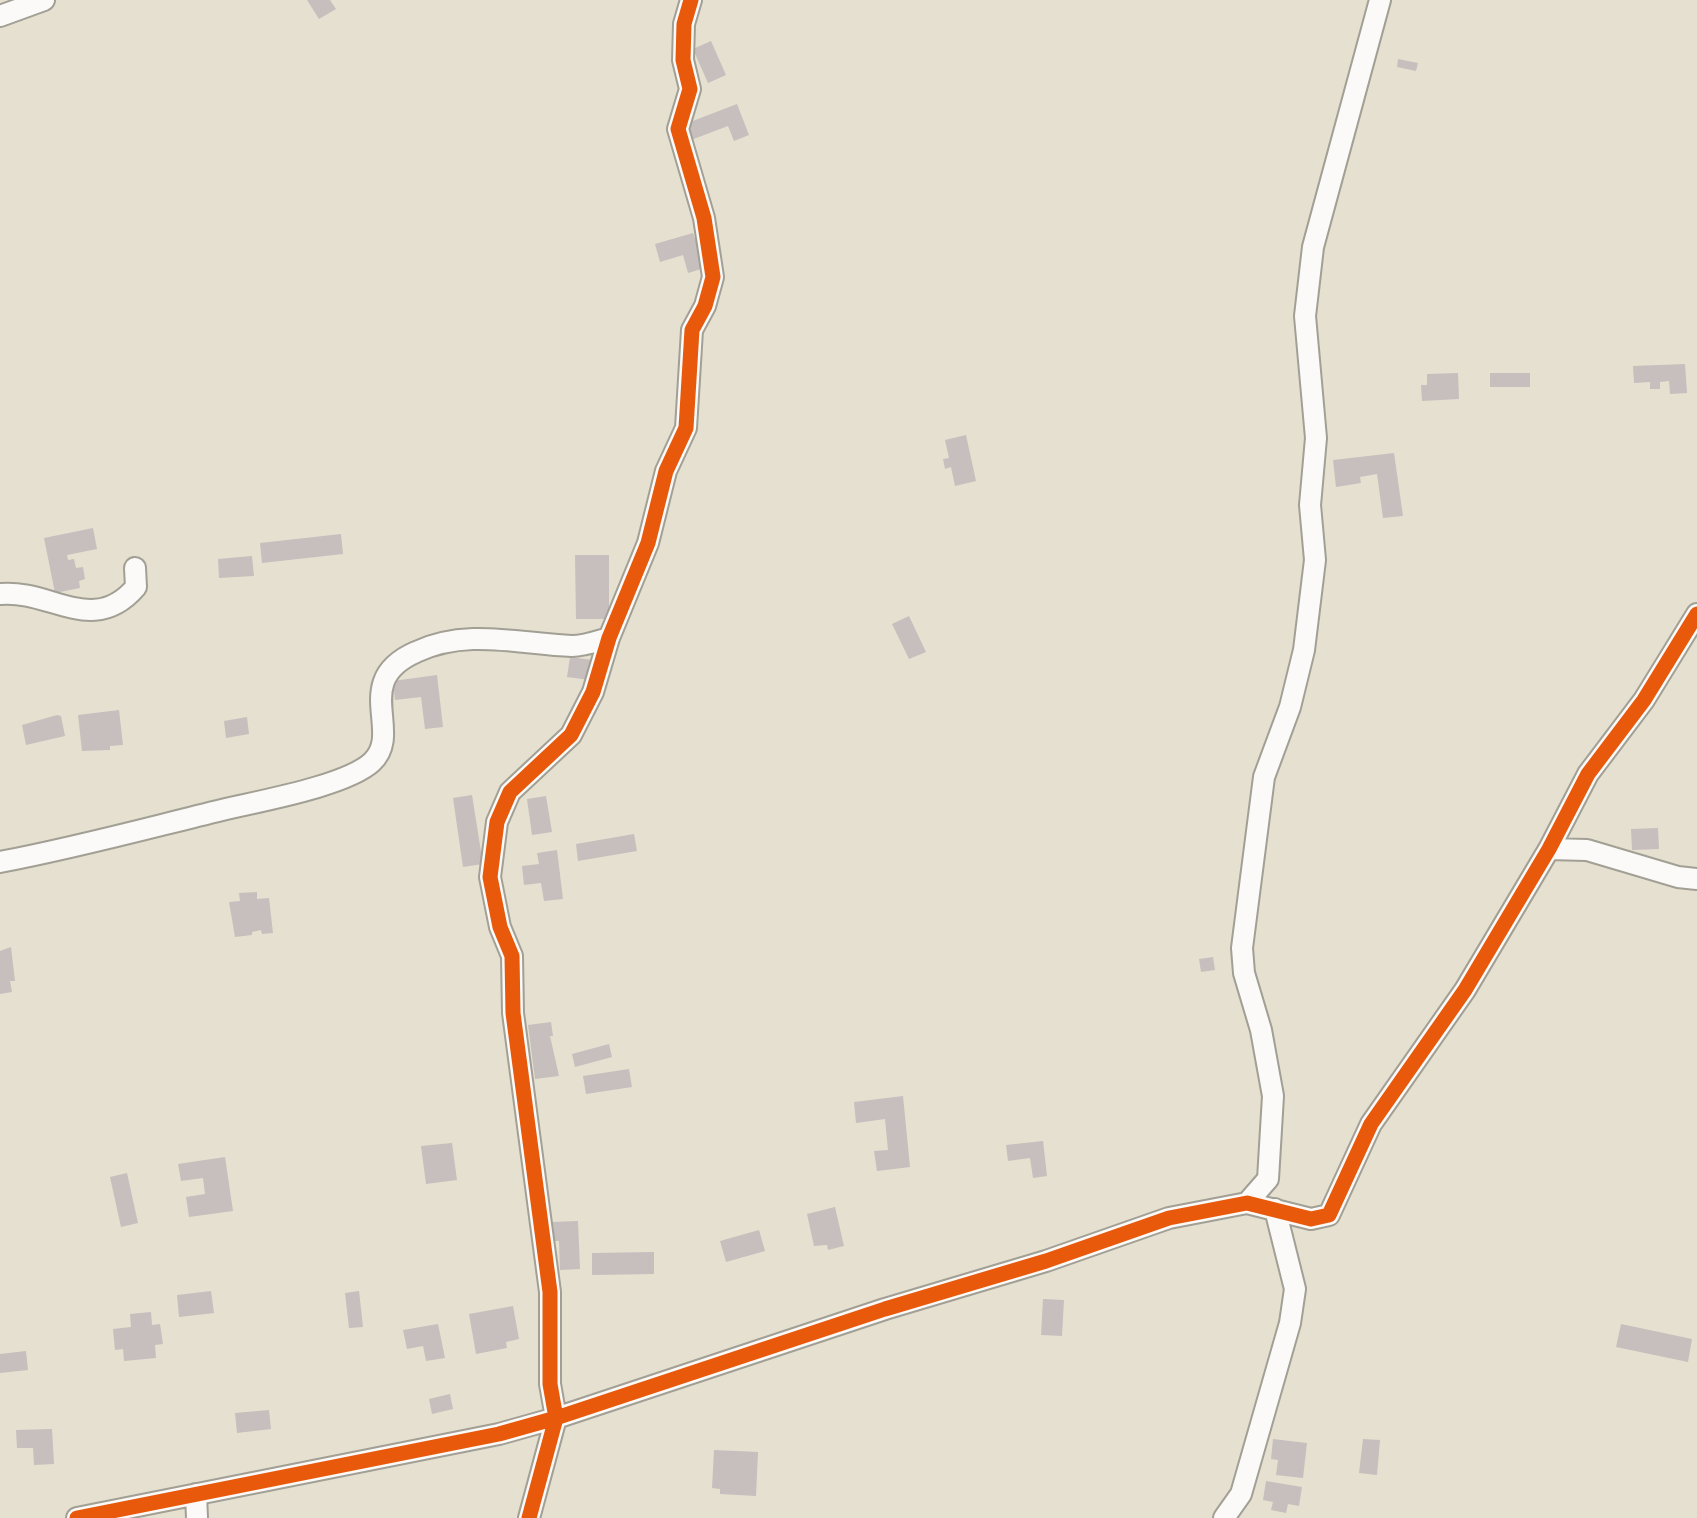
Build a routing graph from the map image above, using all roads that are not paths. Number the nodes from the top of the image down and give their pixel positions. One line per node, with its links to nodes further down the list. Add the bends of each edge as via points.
1 (44, 0): 4 (street)
2 (691, 0): 8 (street, via 683,60 690,89 678,129 714,277 692,330 686,428)
3 (1380, 0): 12 (street, via 1312,247 1304,316 1316,438 1310,504 1315,560 1304,650 1264,777 1242,948 1273,1096 1268,1180)
4 (0, 16)
5 (136, 568): 6 (street, via 136,587 105,610)
6 (0, 594)
7 (1697, 614): 9 (street, via 1588,774)
8 (609, 638): 10 (street, via 576,646 522,639 430,646 384,677 381,750 371,763 322,786); 14 (street, via 571,735 510,792 496,822 490,877 512,956 513,1013 550,1292)
9 (1549, 849): 11 (street, via 1586,850); 13 (street, via 1465,990 1371,1124 1329,1215)
10 (0, 862)
11 (1697, 879)
12 (1247, 1203): 13 (street); 14 (street, via 1169,1218)
13 (1275, 1209): 19 (street, via 1295,1289 1290,1323 1241,1494)
14 (556, 1418): 15 (street); 18 (street)
15 (196, 1494): 16 (street); 17 (street)
16 (77, 1518)
17 (197, 1518)
18 (530, 1518)
19 (1224, 1518)

